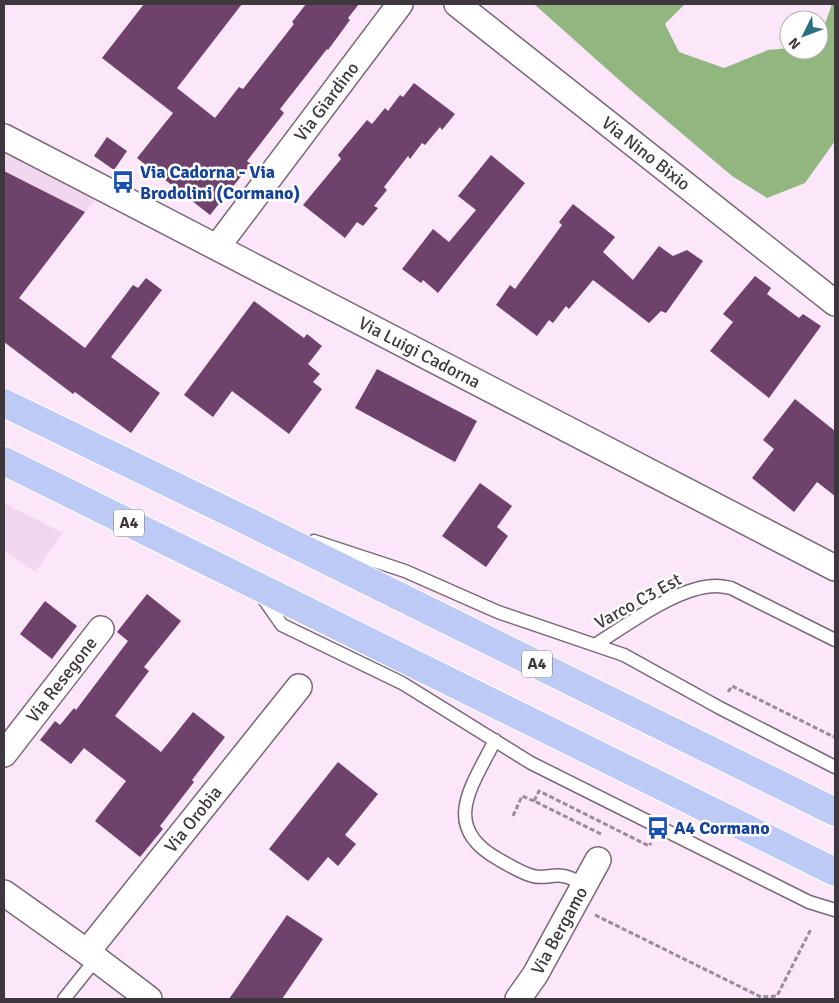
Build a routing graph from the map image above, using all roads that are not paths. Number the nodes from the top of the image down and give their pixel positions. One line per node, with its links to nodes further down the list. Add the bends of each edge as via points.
1 (400, 4): 4 (street, Via Giardino)
2 (457, 4): 5 (street, Via Nino Bixio)
3 (4, 137): 4 (street, Via Luigi Cadorna)
4 (217, 247): 9 (street, Via Luigi Cadorna)
5 (835, 303)
6 (4, 403): 8 (highway, A4)
7 (4, 461): 10 (highway, A4)
8 (239, 517): 13 (lane, via 406,571 498,612); 18 (highway, A4)
9 (835, 568)
10 (254, 585): 15 (lane, via 282,625 402,683); 20 (highway, A4)
11 (102, 629): 16 (street, Via Resegone)
12 (835, 640): 13 (lane, Varco C3 Est, via 731,588 717,586 682,594)
13 (595, 645): 17 (lane, via 624,655)
14 (299, 687): 24 (street, Via Orobia)
15 (495, 740): 22 (lane, via 465,809 465,819 474,840 491,855 533,876 565,876); 23 (lane, via 531,763 658,828 809,902)
16 (4, 754)
17 (835, 767)
18 (835, 812)
19 (598, 860): 22 (street, Via Bergamo)
20 (835, 872)
21 (4, 893): 24 (street)
22 (579, 895): 27 (street, Via Bergamo, via 535,975)
23 (835, 910)
24 (92, 956): 25 (lane); 26 (street)
25 (64, 999)
26 (149, 999)
27 (518, 999)

